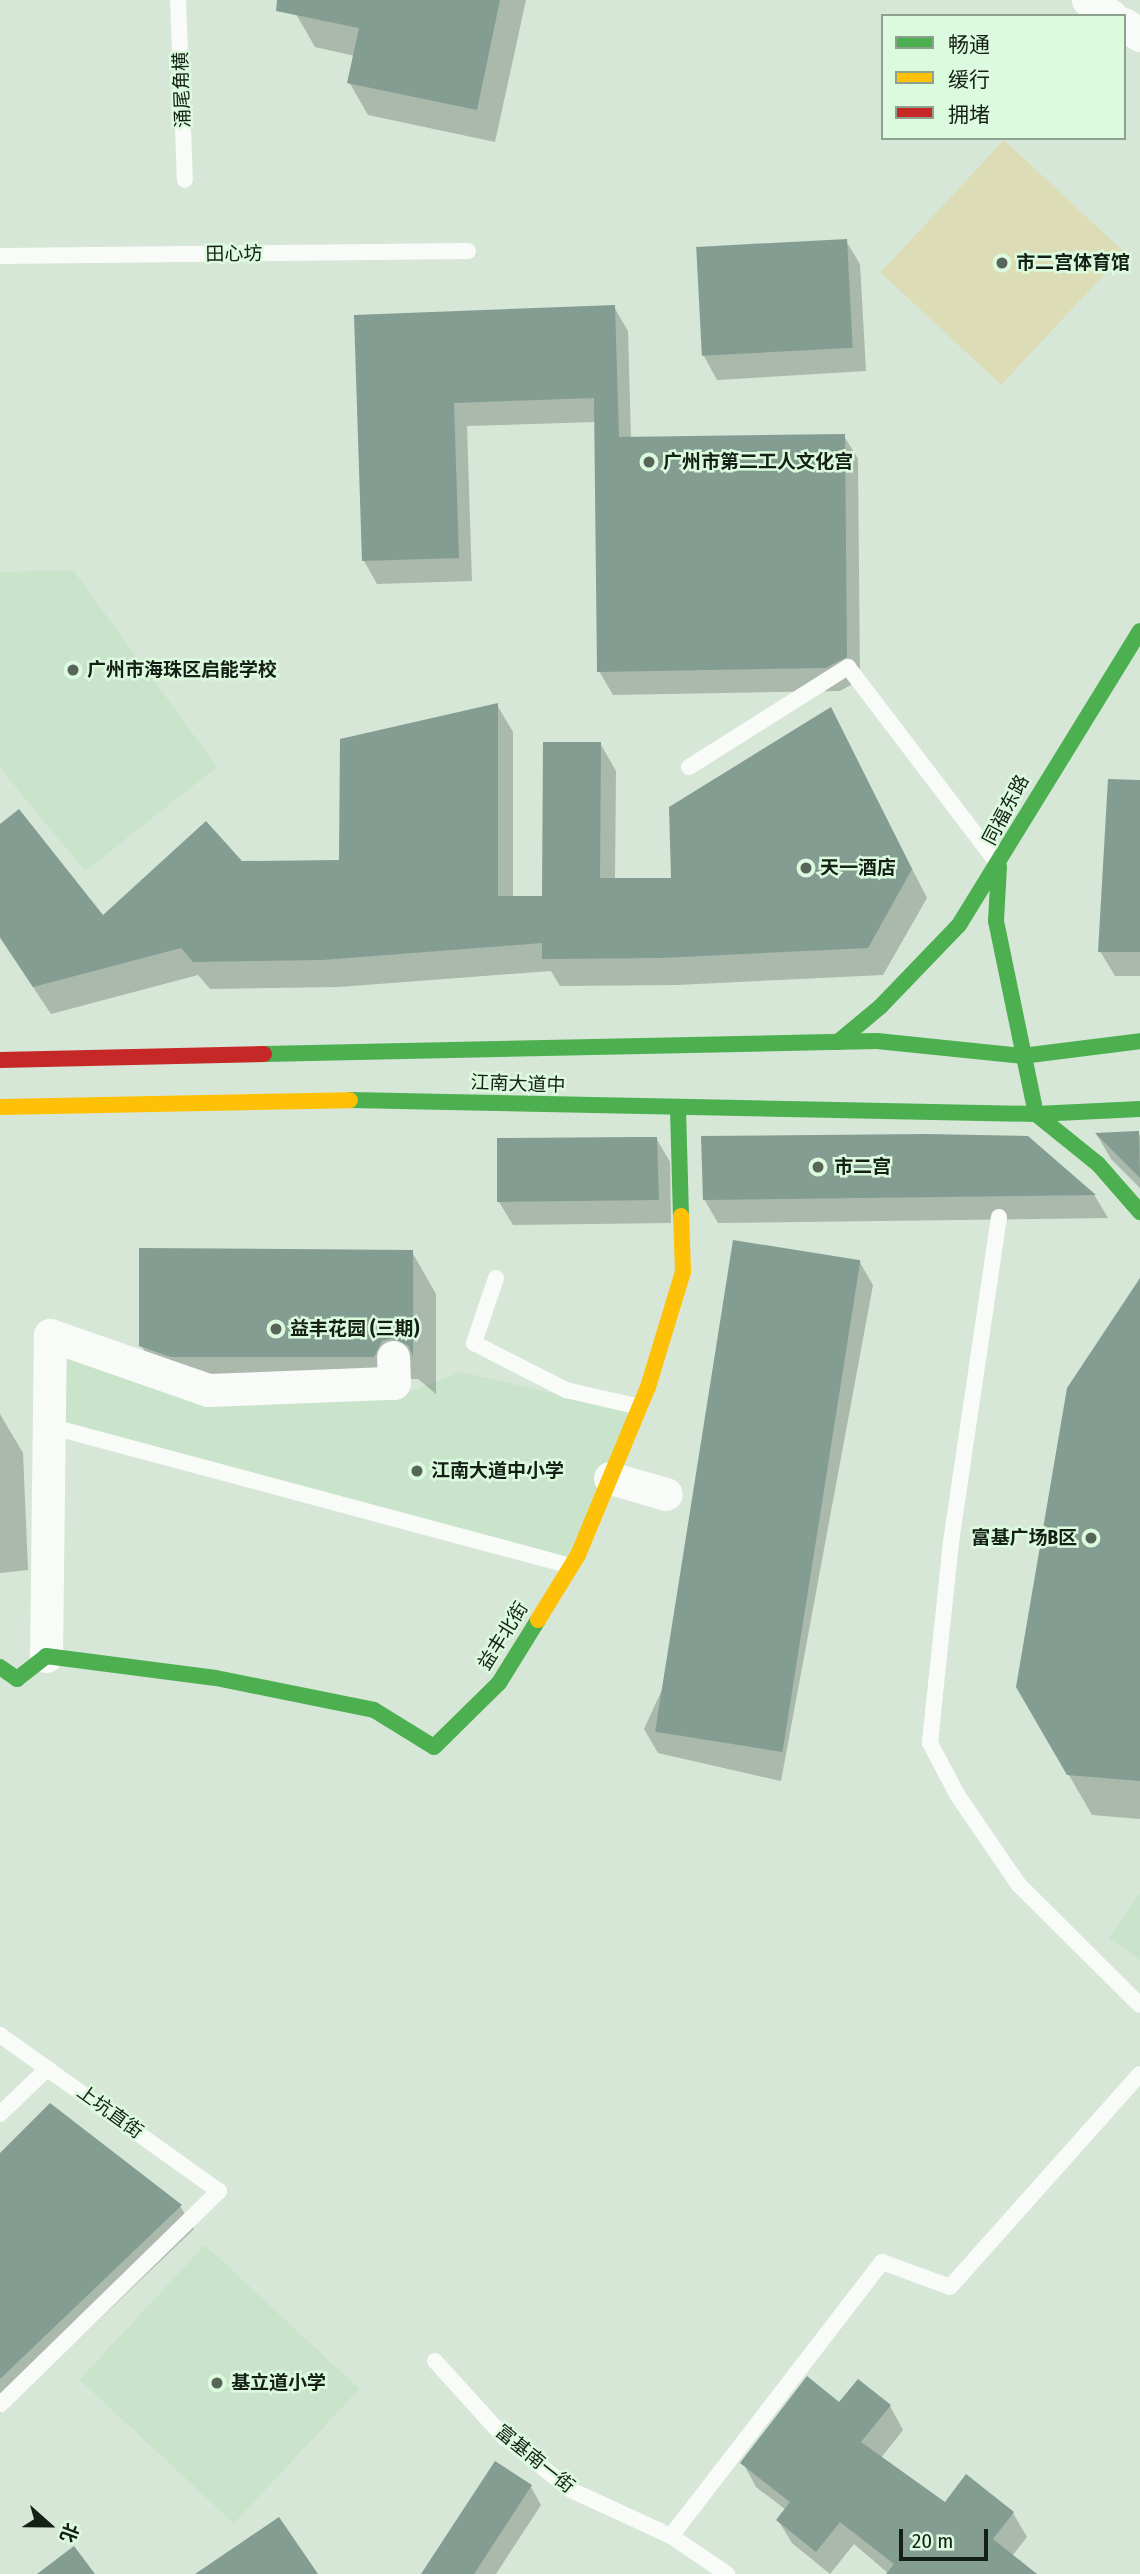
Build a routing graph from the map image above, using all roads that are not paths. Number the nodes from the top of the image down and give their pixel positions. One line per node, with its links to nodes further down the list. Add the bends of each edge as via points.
1 (178, 0): 4 (lane, 涌尾角横)
2 (1088, 0): 3 (street)
3 (1108, 14)
4 (185, 180)
5 (468, 251): 6 (lane, 田心坊)
6 (0, 256)
7 (1140, 631): 9 (main road, 同福东路, via 1039,789)
8 (690, 767): 9 (lane, via 848,667)
9 (999, 866): 11 (main road, via 959,925 881,1006); 12 (main road, 同福东路, via 996,921)
10 (1140, 1041): 12 (main road)
11 (838, 1042): 12 (main road, 江南大道中, via 963,1046); 13 (main road, 江南大道中)
12 (1022, 1056): 14 (main road); 18 (main road, 同福东路)
13 (0, 1060)
14 (1115, 1063)
15 (0, 1107): 16 (main road, 江南大道中, via 274,1098)
16 (678, 1109): 18 (main road, 江南大道中); 23 (main road, 益丰北街, via 683,1272)
17 (1140, 1109): 18 (main road, 江南大道中)
18 (1036, 1114): 19 (main road, via 1098,1164)
19 (1140, 1212)
20 (999, 1217): 30 (lane, via 951,1542 930,1744 958,1796 1019,1885)
21 (496, 1278): 23 (lane, via 474,1343 566,1390)
22 (393, 1357): 24 (street, via 394,1382 208,1390 50,1335)
23 (640, 1407): 25 (main road, 益丰北街)
24 (49, 1426): 27 (lane); 28 (street)
25 (610, 1478): 26 (street); 27 (main road, 益丰北街)
26 (666, 1494)
27 (570, 1566): 28 (main road, 益丰北街, via 499,1683 434,1747 374,1710 216,1678)
28 (46, 1656): 29 (main road, via 17,1679)
29 (0, 1667)
30 (1140, 2005)
31 (0, 2035): 32 (lane, 上坑直街)
32 (48, 2068): 34 (lane); 36 (lane, 上坑直街, via 219,2191)
33 (1140, 2074): 37 (lane, via 950,2287 882,2262)
34 (0, 2114)
35 (435, 2361): 37 (lane, 富基南一街, via 504,2437 571,2490)
36 (0, 2404)
37 (671, 2536): 38 (lane, 富基南一街)
38 (727, 2574)

